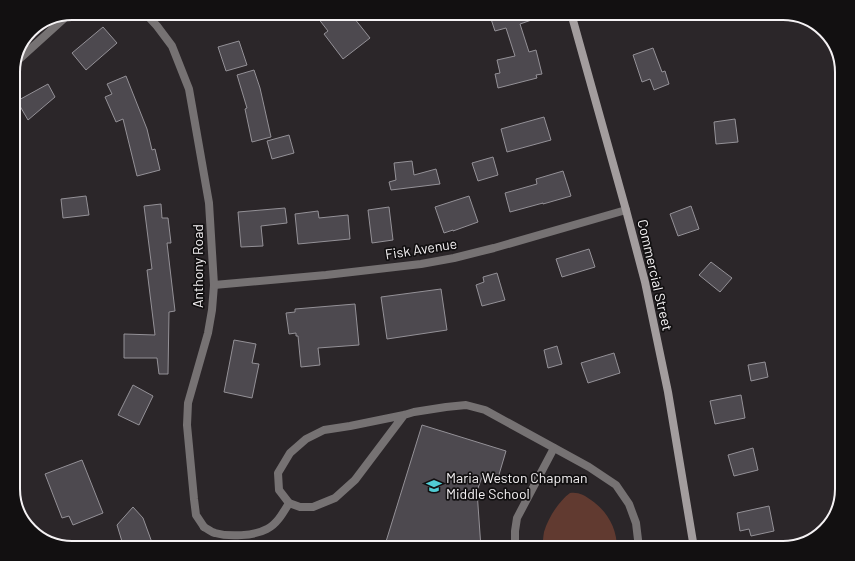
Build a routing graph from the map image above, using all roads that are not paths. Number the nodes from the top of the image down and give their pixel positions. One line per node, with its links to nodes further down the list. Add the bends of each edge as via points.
1 (152, 20): 6 (street, Anthony Road, via 172,46 189,89 209,203)
2 (573, 20): 5 (main road, Commercial Street)
3 (61, 21): 4 (street)
4 (23, 56)
5 (626, 210): 6 (street, Fisk Avenue, via 454,258 326,275); 12 (main road, Commercial Street, via 661,357)
6 (214, 285): 9 (street, Anthony Road, via 208,332 188,403 187,425 196,515 204,527 214,533 255,533 267,529 276,522)
7 (404, 415): 8 (street, via 466,405 485,410); 9 (street, via 355,480 335,498 313,507); 9 (street, via 324,430 306,439 290,453 278,473 279,490)
8 (554, 448): 10 (street, via 517,518); 11 (street, via 616,485 629,504)
9 (289, 504)
10 (515, 541)
11 (639, 541)
12 (693, 541)

